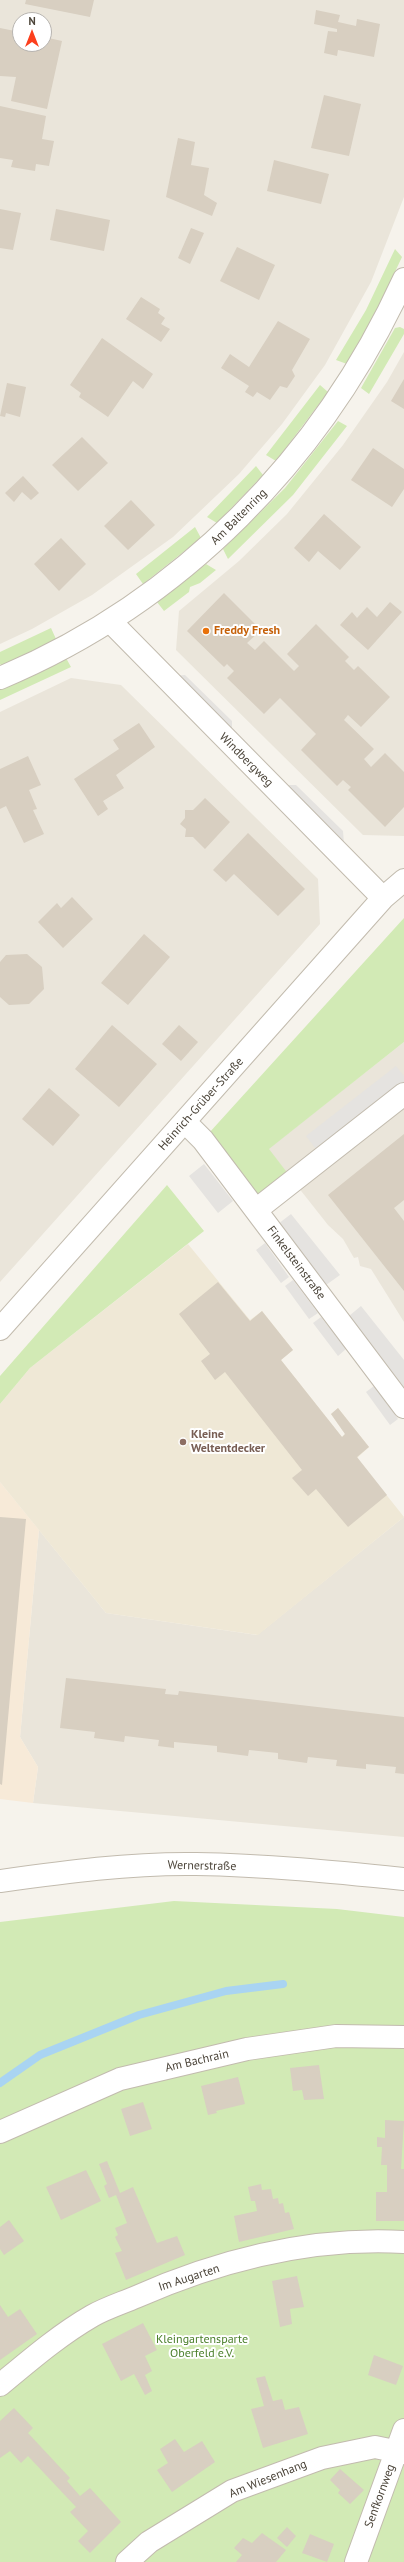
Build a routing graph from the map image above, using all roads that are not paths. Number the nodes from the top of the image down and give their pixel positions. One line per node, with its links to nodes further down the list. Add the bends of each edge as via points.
1 (404, 279): 2 (street, Am Baltenring, via 361,364 327,415 274,483 218,539)
2 (110, 621): 3 (street, Am Baltenring, via 68,646); 5 (street, Windbergweg)
3 (0, 678)
4 (404, 880): 5 (street, Heinrich-Grüber-Straße)
5 (383, 898): 7 (street, Heinrich-Grüber-Straße)
6 (404, 1094): 8 (street)
7 (185, 1122): 8 (street, Finkelsteinstraße, via 203,1140); 9 (street, Heinrich-Grüber-Straße)
8 (256, 1210): 10 (street, Finkelsteinstraße)
9 (0, 1329)
10 (404, 1407)
11 (404, 1878): 12 (street, Wernerstraße, via 195,1864 112,1867)
12 (0, 1881)
13 (404, 2037): 14 (street, Am Bachrain, via 336,2036 232,2052 120,2079)
14 (0, 2132)
15 (404, 2242): 16 (street, Im Augarten, via 370,2240 276,2250 166,2284 92,2316 26,2362)
16 (0, 2385)
17 (402, 2445): 18 (street, Am Wiesenhang, via 375,2447 322,2458 232,2491 149,2542); 19 (street, Senfkornweg)
18 (127, 2562)
19 (356, 2562)

